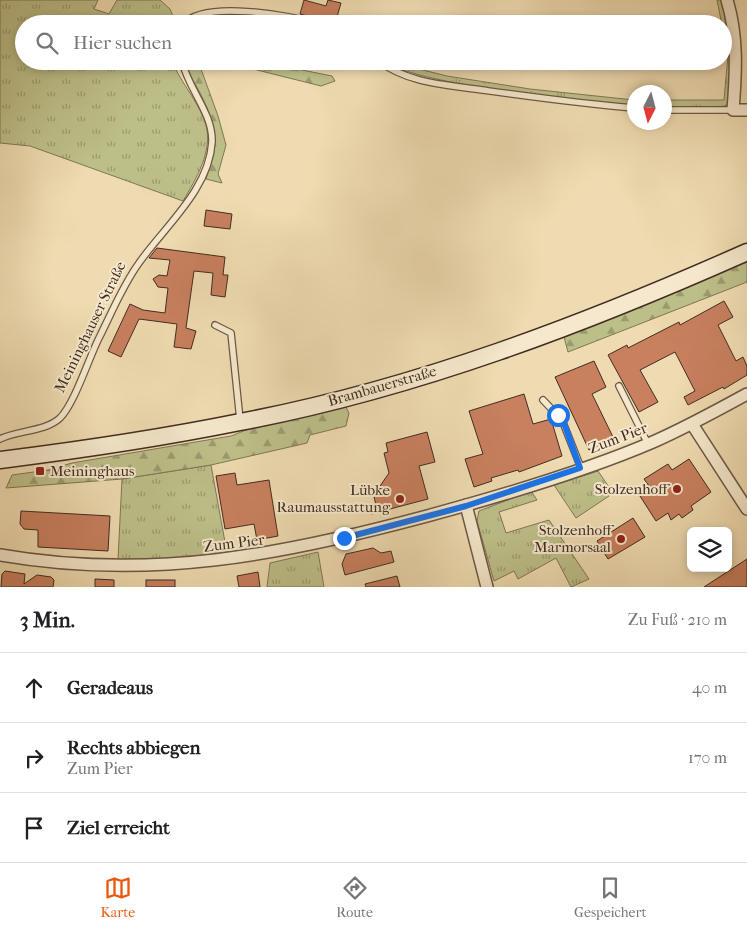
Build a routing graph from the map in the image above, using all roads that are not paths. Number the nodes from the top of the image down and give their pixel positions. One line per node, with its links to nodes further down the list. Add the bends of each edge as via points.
1 (727, 0): 4 (street)
2 (191, 15): 3 (lane, via 223,7)
3 (288, 15)
4 (731, 15)
5 (732, 18): 10 (street, via 736,71)
6 (184, 70): 19 (lane, Meininghauser Straße, via 211,125 209,158 200,179 190,199 138,264 66,409 53,423)
7 (394, 70): 8 (lane, via 428,82)
8 (627, 107)
9 (672, 110): 10 (lane)
10 (733, 110): 11 (street)
11 (747, 110)
12 (747, 252): 17 (main road, Brambauerstraße, via 599,315 500,350 380,388)
13 (215, 325): 17 (lane, via 231,333)
14 (619, 386): 20 (lane)
15 (747, 394): 18 (street, Zum Pier)
16 (543, 400): 22 (lane, via 562,420)
17 (240, 422): 21 (main road, Brambauerstraße)
18 (692, 424): 20 (street, Zum Pier); 24 (street)
19 (0, 439)
20 (648, 444): 22 (street, Zum Pier)
21 (0, 460)
22 (580, 468): 23 (street, Zum Pier)
23 (466, 506): 25 (street, Zum Pier, via 308,546 208,562 100,565); 26 (street)
24 (747, 509)
25 (0, 555)
26 (487, 587)

